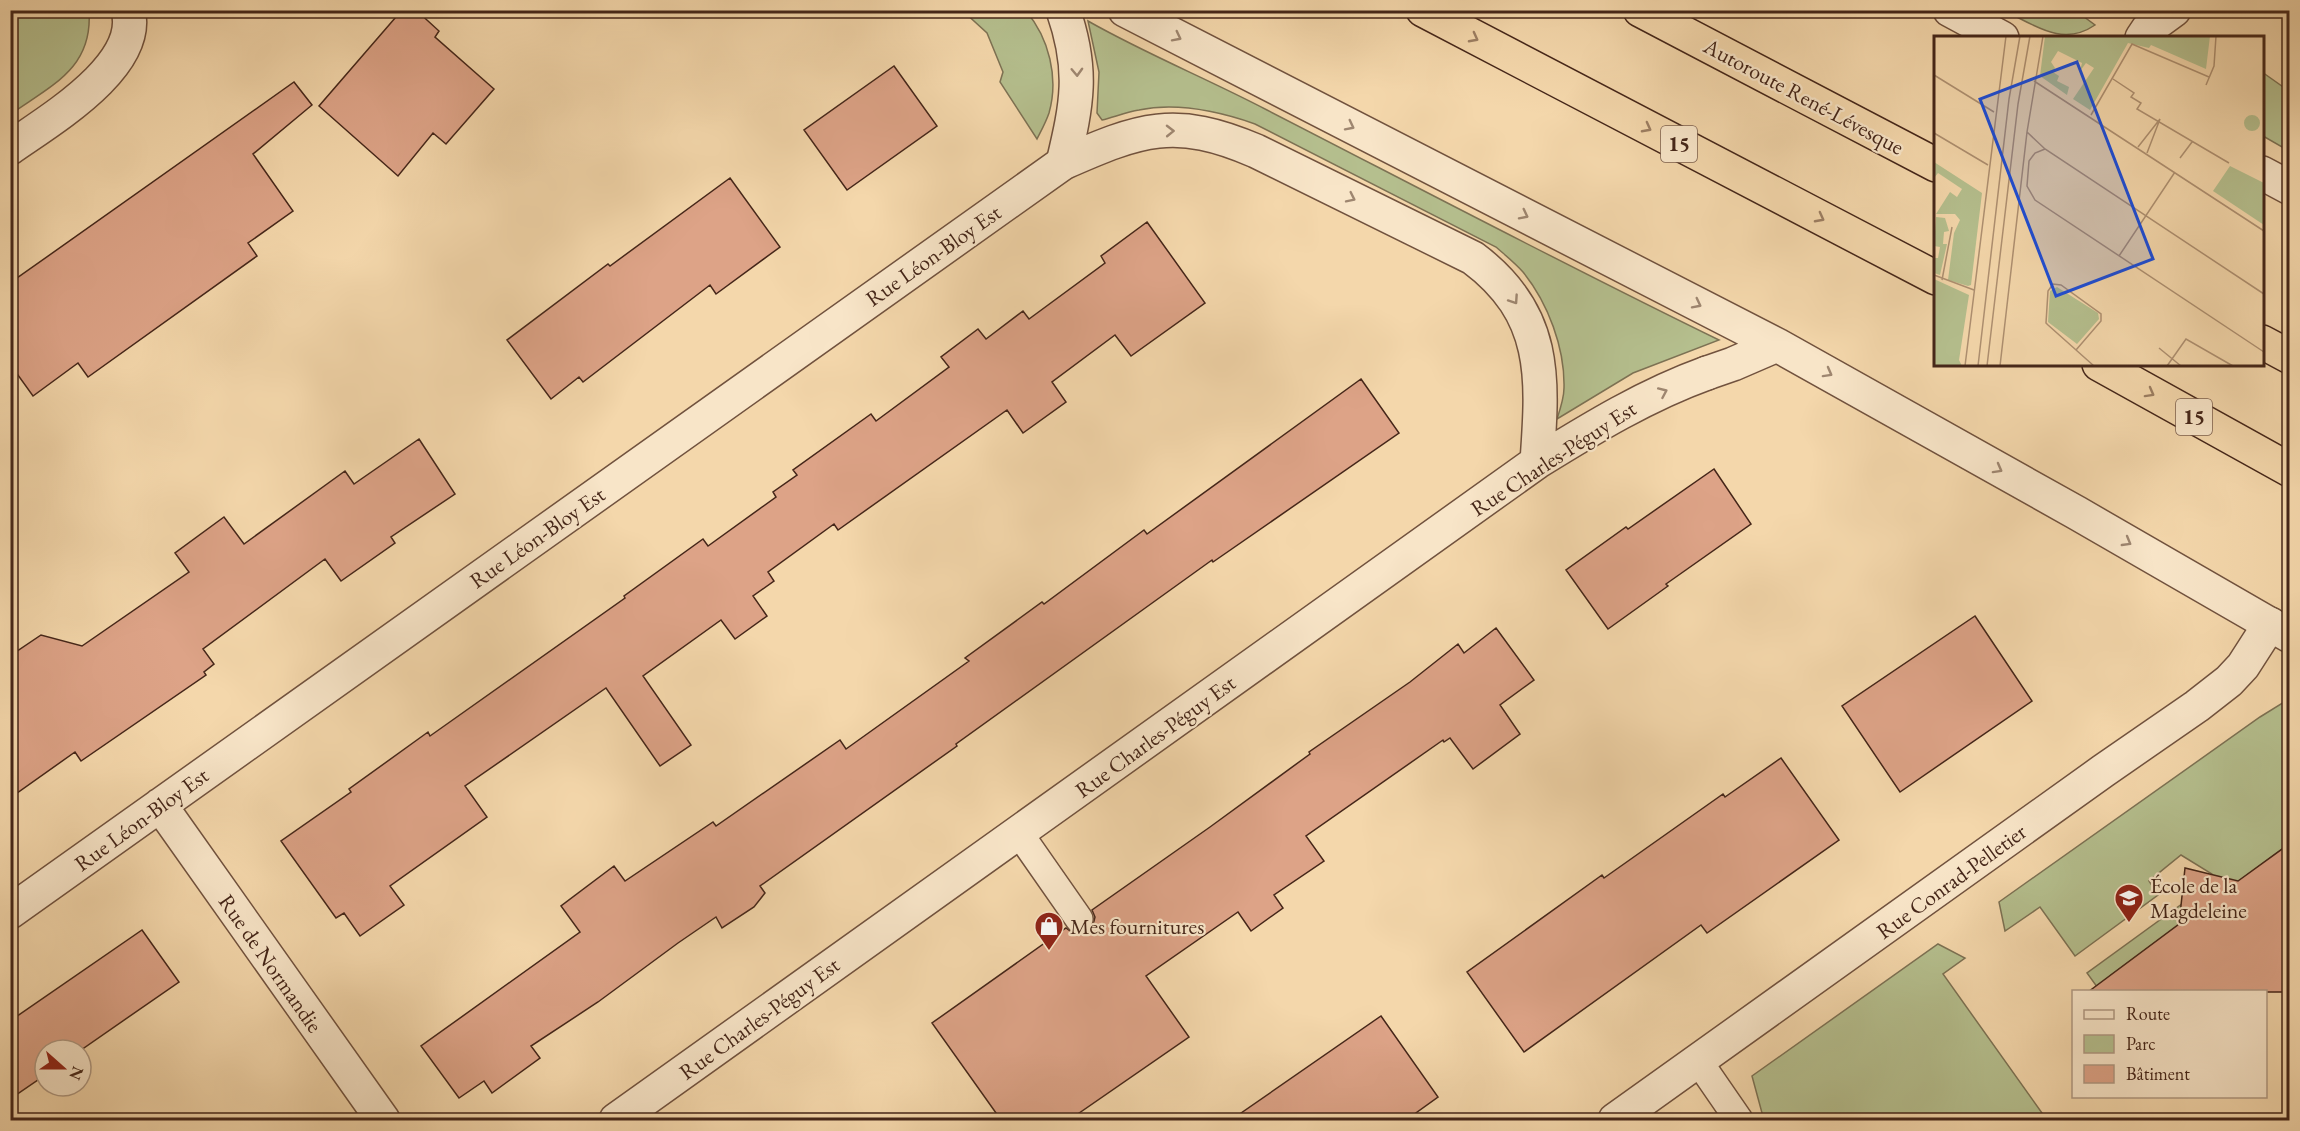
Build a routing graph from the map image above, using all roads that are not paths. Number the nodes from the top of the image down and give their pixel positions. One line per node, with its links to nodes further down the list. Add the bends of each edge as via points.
1 (128, 10): 10 (street, via 129,30 108,71 87,94)
2 (1063, 10): 11 (street, one-way to 11, via 1076,61 1077,91)
3 (1125, 10): 17 (street, one-way to 17)
4 (1423, 10): 15 (highway, 15, one-way to 15)
5 (1640, 10): 12 (highway, Autoroute René-Lévesque)
6 (1950, 10): 8 (street)
7 (2174, 10): 9 (street)
8 (1998, 36)
9 (2143, 36)
10 (10, 148)
11 (1063, 163): 20 (street, Rue Léon-Bloy Est, one-way to 20, via 1140,133 1168,130 1226,138 1473,258 1493,273 1512,296 1536,345 1541,411); 23 (street, Rue Léon-Bloy Est)
12 (1934, 164)
13 (2264, 174): 14 (street)
14 (2289, 188)
15 (1934, 277)
16 (2264, 343): 18 (highway)
17 (1777, 345): 20 (street, Rue Charles-Péguy Est, one-way to 17, via 1635,404); 22 (street, one-way to 22)
18 (2289, 357)
19 (2103, 366): 21 (highway, 15, one-way to 21)
20 (1537, 462): 24 (street, Rue Charles-Péguy Est)
21 (2289, 470)
22 (2280, 630): 27 (street, Rue Conrad-Pelletier, via 2229,681 2197,706)
23 (160, 805): 25 (street, Rue Léon-Bloy Est); 28 (street, Rue de Normandie)
24 (1019, 833): 26 (lane); 29 (street, Rue Charles-Péguy Est)
25 (10, 912)
26 (1079, 919)
27 (1699, 1062): 30 (street, Rue Conrad-Pelletier); 31 (lane)
28 (383, 1120)
29 (616, 1120)
30 (1615, 1120)
31 (1739, 1120)

